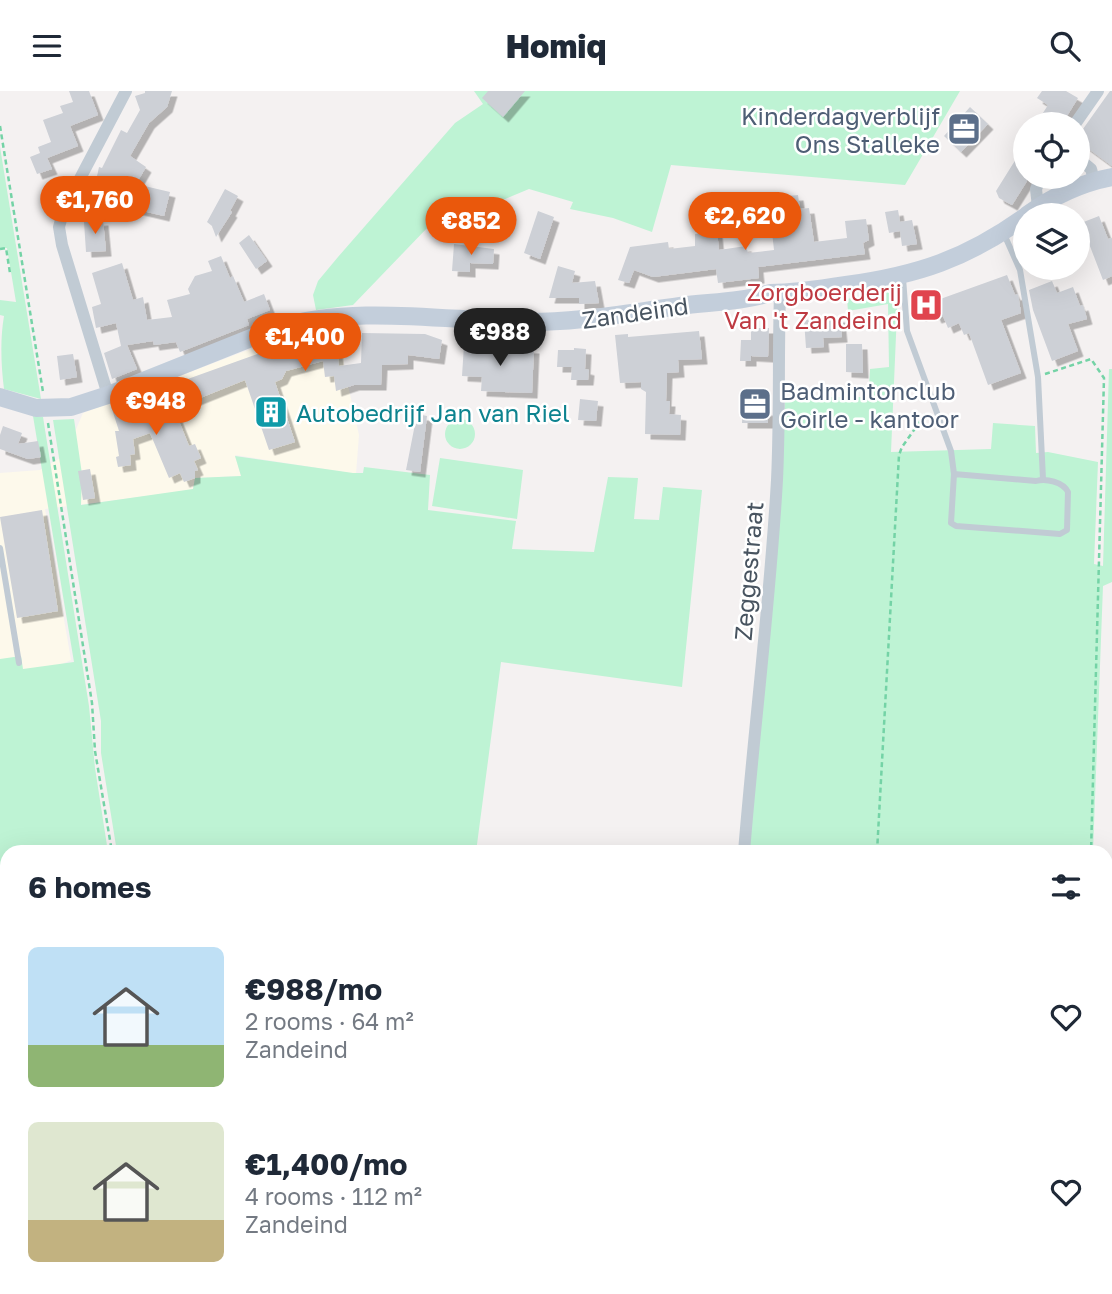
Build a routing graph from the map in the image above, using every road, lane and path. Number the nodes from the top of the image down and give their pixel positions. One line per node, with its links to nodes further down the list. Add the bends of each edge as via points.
1 (127, 91): 15 (street, via 64,209 60,227 65,259)
2 (1098, 91): 3 (street)
3 (1083, 112)
4 (0, 127): 5 (path)
5 (1, 145): 18 (path)
6 (1103, 178): 7 (street, Zandeind)
7 (1047, 203)
8 (1013, 225): 9 (street, Zandeind)
9 (1003, 232): 12 (street, Zandeind, via 960,255); 14 (lane, via 1020,270)
10 (0, 249): 11 (path, via 6,248)
11 (10, 273)
12 (903, 276): 13 (street, Zandeind); 17 (lane, via 907,331)
13 (780, 293): 15 (street, Zandeind, via 576,321 356,316 303,321); 24 (street, Zeggestraat, via 776,500)
14 (1038, 377): 20 (lane); 26 (path, via 1091,359 1104,378)
15 (108, 395): 18 (street, Zandeind, via 71,407)
16 (0, 397): 18 (street)
17 (934, 407): 19 (lane); 25 (path, via 899,455)
18 (46, 409): 23 (path)
19 (954, 474): 20 (lane); 20 (lane, via 949,520 953,525 1060,534 1068,527 1068,492)
20 (1043, 479)
21 (0, 548): 22 (lane)
22 (19, 663)
23 (111, 845)
24 (745, 845)
25 (877, 845)
26 (1091, 845)

